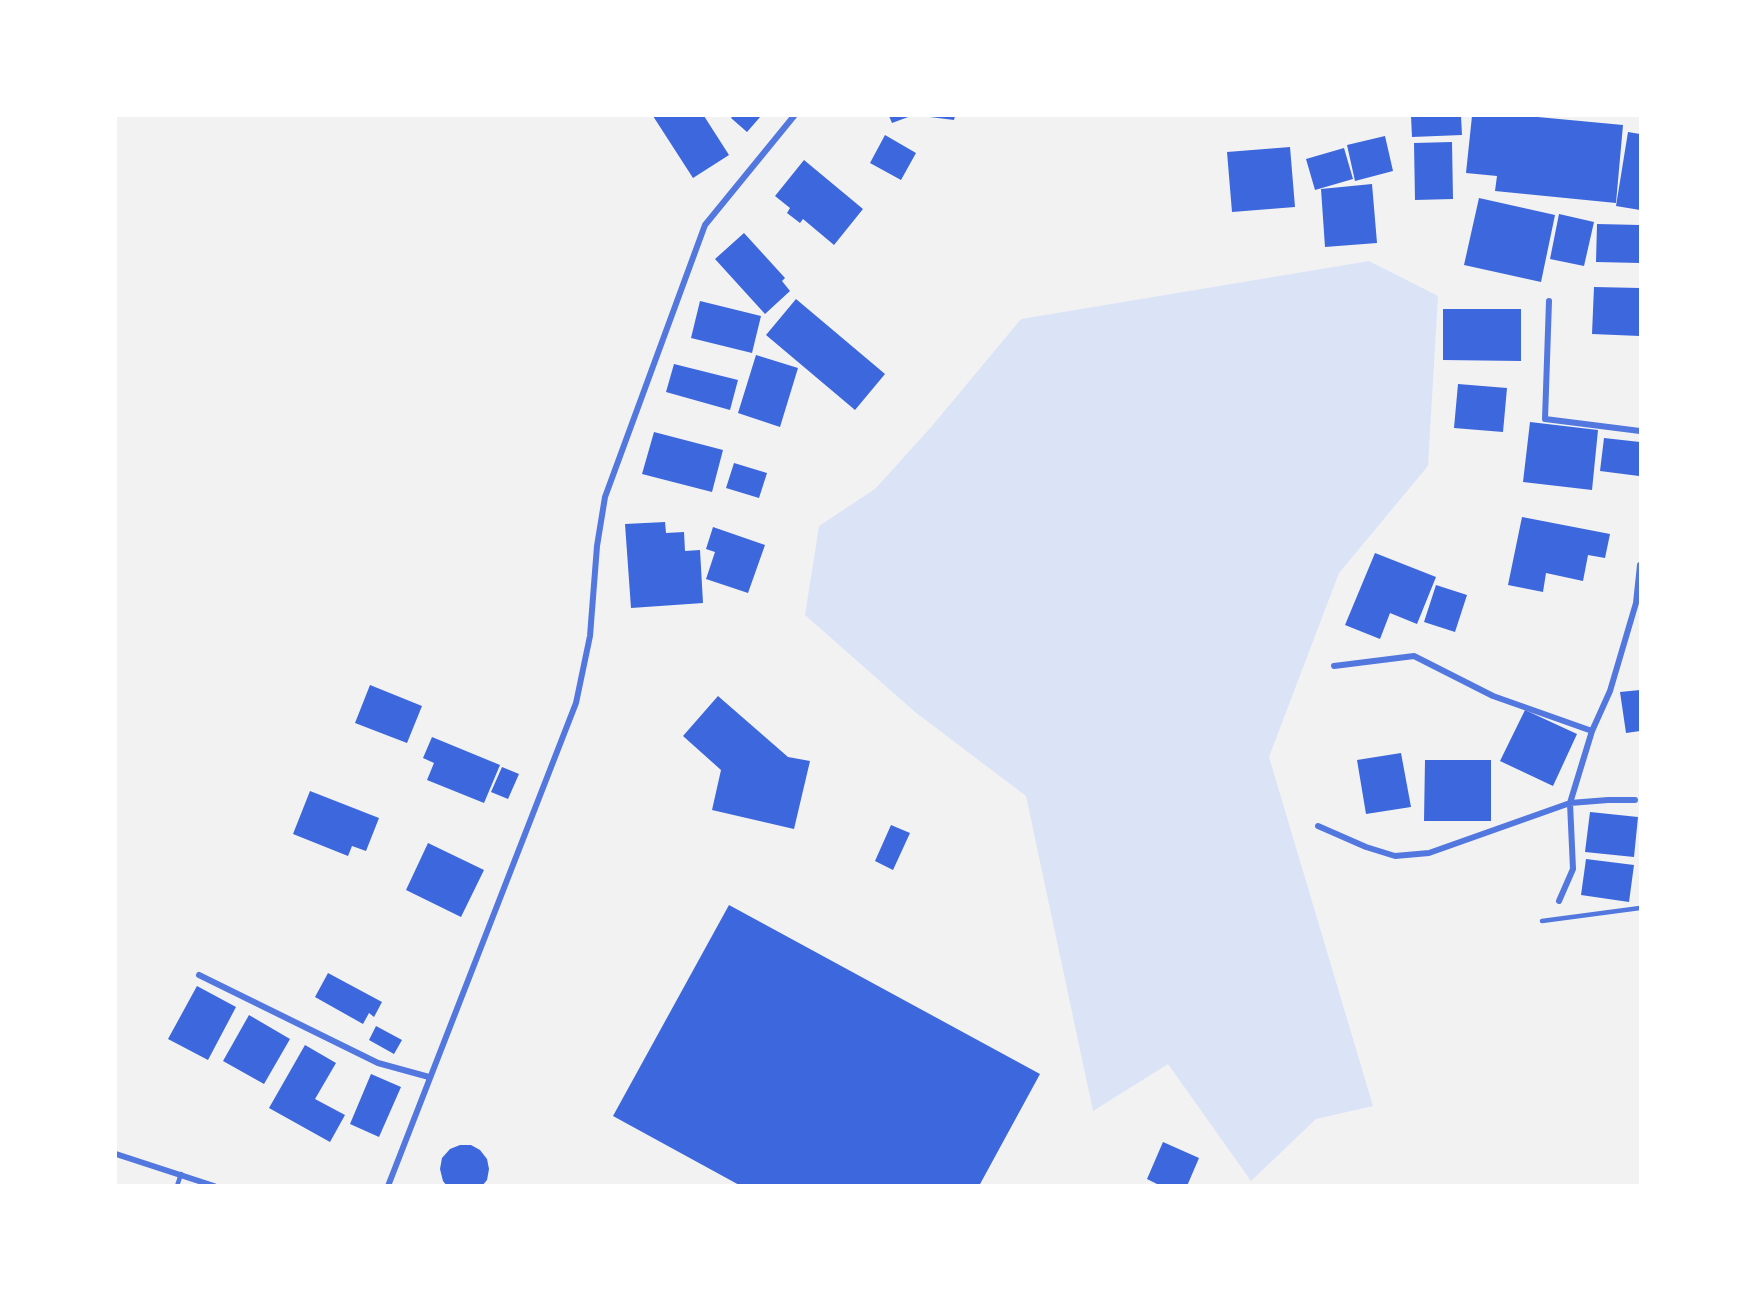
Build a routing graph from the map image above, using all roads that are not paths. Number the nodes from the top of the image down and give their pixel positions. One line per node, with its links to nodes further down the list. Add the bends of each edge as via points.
1 (794, 116): 14 (street, via 705,225 605,497 590,636 576,703)
2 (1549, 301): 3 (street, via 1545,419)
3 (1641, 430)
4 (1641, 566): 6 (street, via 1636,603 1610,692)
5 (1334, 666): 6 (street, via 1414,656 1493,696)
6 (1592, 731): 8 (street)
7 (1635, 800): 8 (street)
8 (1570, 803): 9 (street, via 1429,854 1395,856); 10 (street, via 1573,869)
9 (1318, 826)
10 (1559, 901)
11 (1641, 908): 12 (lane)
12 (1542, 921)
13 (199, 975): 14 (street, via 378,1063)
14 (429, 1077): 19 (street)
15 (116, 1154): 16 (street)
16 (181, 1174): 17 (lane); 18 (street)
17 (177, 1185)
18 (214, 1185)
19 (388, 1185)

